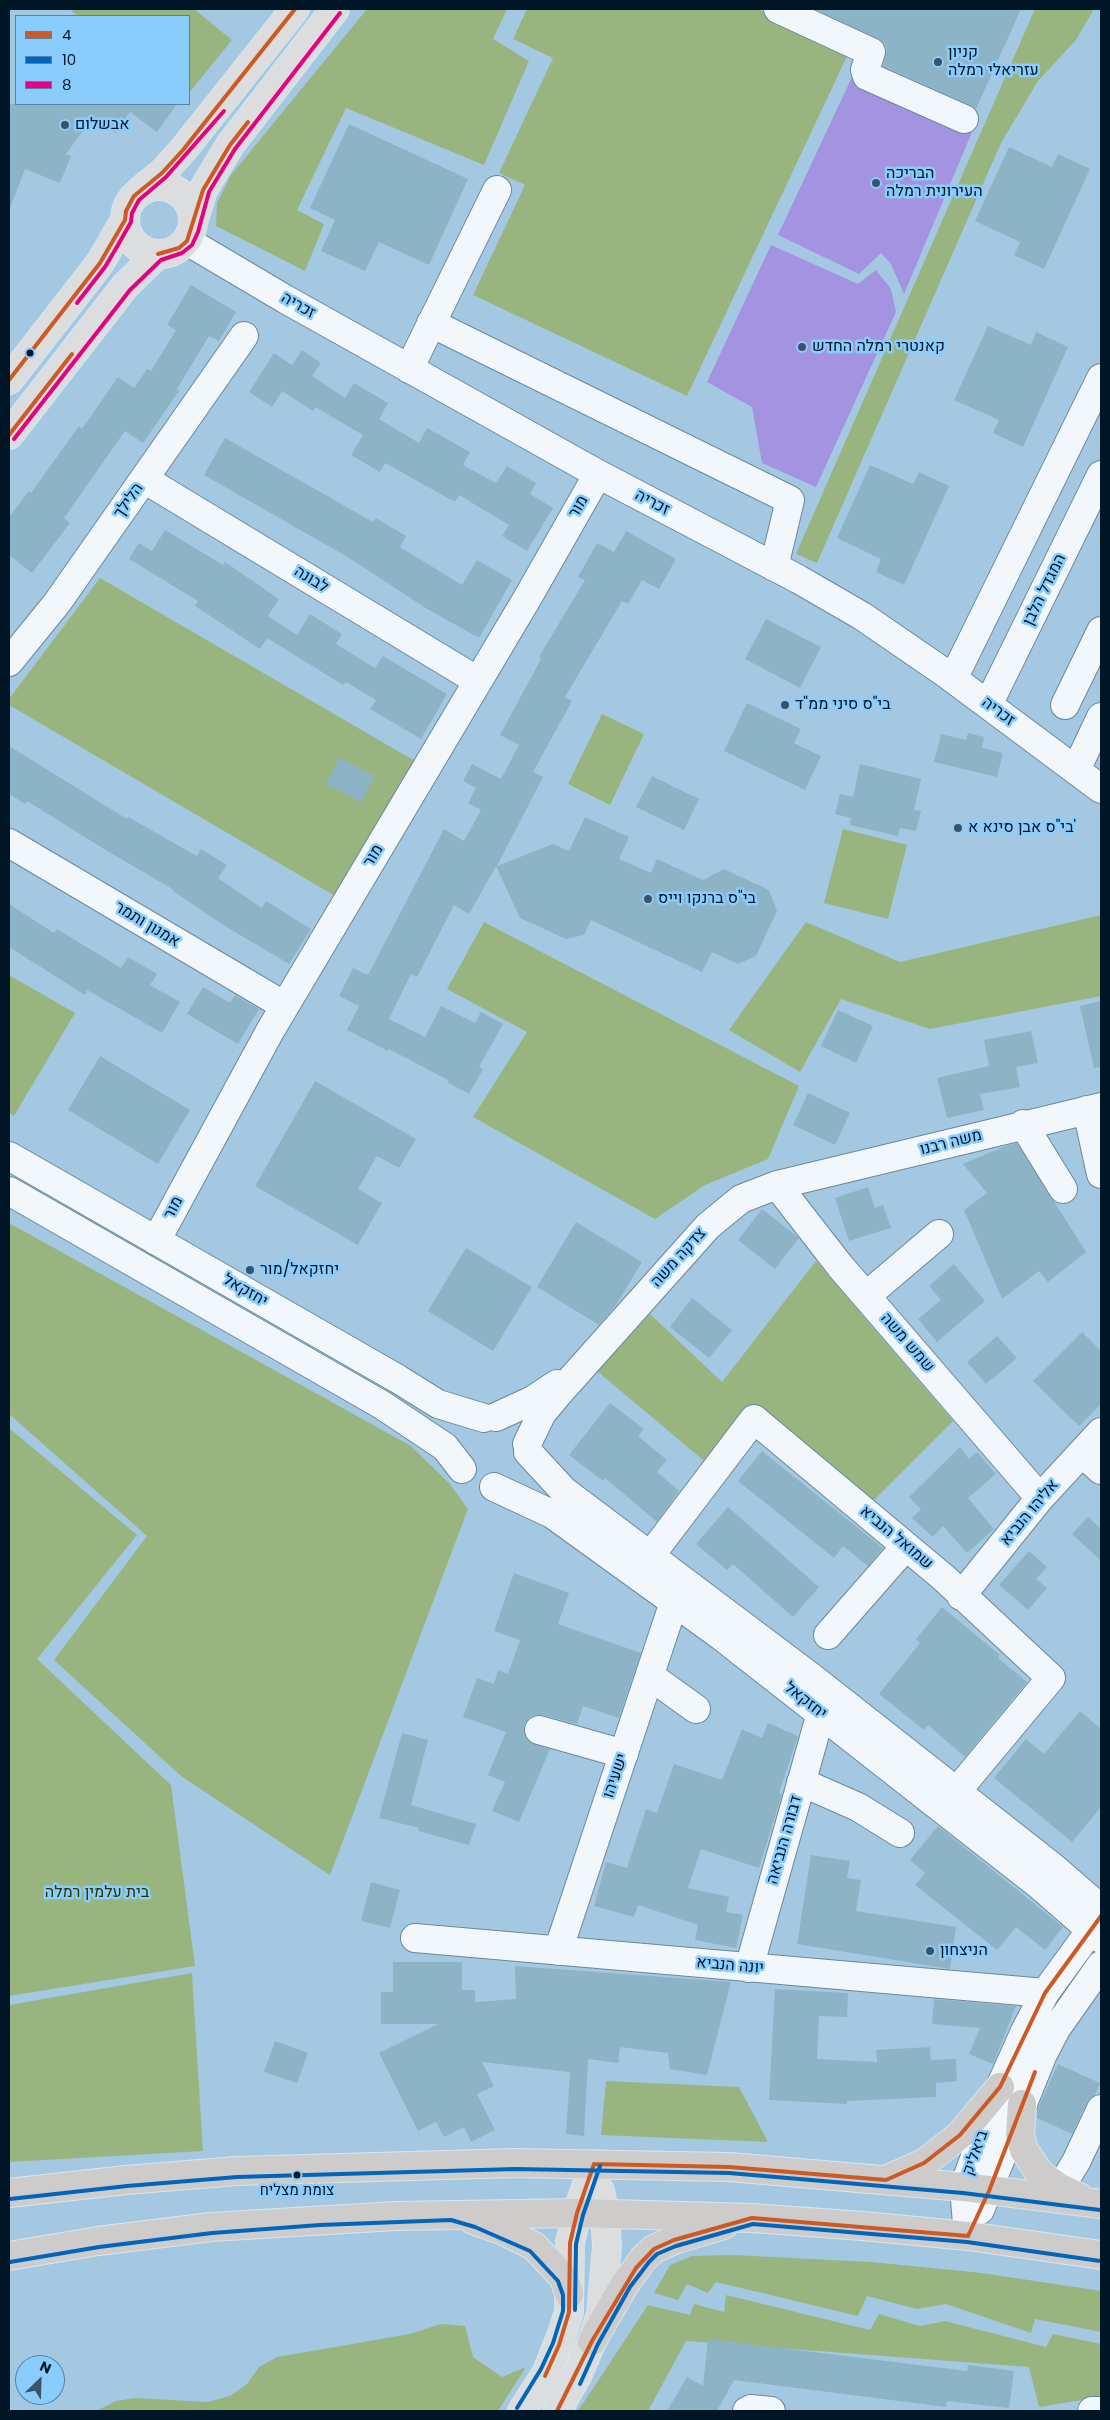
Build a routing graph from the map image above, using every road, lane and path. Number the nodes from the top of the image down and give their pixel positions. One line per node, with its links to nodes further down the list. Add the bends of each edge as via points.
1 (295, 9): 5 (main road, via 183,150)
2 (336, 9): 8 (main road, via 230,145 203,190)
3 (778, 9): 4 (street, via 871,52 865,70 867,76)
4 (964, 119)
5 (141, 190): 7 (main road, via 129,203); 8 (main road, via 158,186 176,189 188,202)
6 (496, 190): 10 (street)
7 (125, 220): 9 (main road, via 126,231 139,247); 14 (main road, via 100,263)
8 (190, 230): 9 (main road, via 174,250); 12 (street, זכריה)
9 (158, 254): 15 (main road, via 125,286)
10 (432, 323): 12 (street); 21 (street, via 790,500)
11 (244, 336): 18 (street, הלילך)
12 (409, 369): 16 (street, זכריה)
13 (1101, 378): 19 (street)
14 (9, 380)
15 (9, 434)
16 (598, 474): 21 (street, זכריה); 25 (street, מור)
17 (1101, 475): 20 (street, המגדל הלבן)
18 (144, 478): 23 (street, הלילך, via 57,603); 25 (street, לבונה)
19 (1045, 493): 20 (street); 24 (street)
20 (1084, 510): 26 (street, המגדל הלבן)
21 (774, 567): 24 (street, זכריה, via 862,616)
22 (1101, 631): 27 (street)
23 (9, 662)
24 (953, 679): 26 (street, זכריה)
25 (478, 681): 32 (street, מור)
26 (988, 705): 29 (street, זכריה)
27 (1065, 705)
28 (1101, 717): 29 (street)
29 (1076, 770): 30 (street, זכריה)
30 (1101, 789)
31 (9, 843): 32 (street, אמנון ותמר)
32 (284, 1006): 41 (street, מור)
33 (1094, 1108): 34 (street, משה רבנו); 36 (street)
34 (1023, 1124): 37 (street, משה רבנו); 38 (street)
35 (9, 1156): 41 (street, יחזקאל)
36 (1101, 1174)
37 (789, 1182): 42 (street, שמש משה, via 818,1238); 43 (street, צדקה משה, via 742,1199 708,1226)
38 (1063, 1189)
39 (9, 1191): 48 (street, יחזקאל, via 382,1405 445,1447)
40 (939, 1234): 42 (street)
41 (156, 1241): 44 (street, יחזקאל, via 438,1404)
42 (866, 1296): 50 (street, שמש משה)
43 (579, 1370): 44 (street, צדקה משה, via 532,1400); 46 (street, צדקה משה, via 542,1413)
44 (490, 1418): 46 (street, via 516,1426); 48 (street, via 474,1422 460,1438 458,1459)
45 (1101, 1432): 47 (street, אליהו הנביא)
46 (527, 1448): 49 (street, via 524,1468 514,1480); 52 (street, יחזקאל, via 564,1491)
47 (1092, 1461): 50 (street, אליהו הנביא)
48 (462, 1469): 49 (street, via 475,1483)
49 (494, 1487): 54 (street, יחזקאל, via 552,1514)
50 (1040, 1498): 53 (street, אליהו הנביא)
51 (906, 1546): 52 (street, שמואל הנביא, via 754,1419); 53 (street, שמואל הנביא); 55 (street)
52 (650, 1556): 62 (street, יחזקאל)
53 (962, 1596): 62 (street, שמואל הנביא, via 1051,1678)
54 (674, 1602): 56 (street, ישעיהו); 58 (street, יחזקאל)
55 (828, 1635)
56 (650, 1676): 57 (street); 60 (street, ישעיהו)
57 (696, 1709)
58 (821, 1713): 61 (street, דבורה הנביאה); 64 (street, יחזקאל, via 1039,1885)
59 (539, 1730): 60 (street)
60 (624, 1754): 66 (street, ישעיהו)
61 (801, 1782): 63 (street, via 858,1807); 67 (street, דבורה הנביאה)
62 (956, 1792): 64 (street, יחזקאל)
63 (900, 1833)
64 (1099, 1923): 69 (street, ביאליק)
65 (415, 1938): 66 (street, יונה הנביא)
66 (558, 1950): 67 (street, יונה הנביא)
67 (749, 1968): 69 (street, יונה הנביא)
68 (1096, 1977): 71 (street, ביאליק, via 1056,2029)
69 (1045, 1993): 70 (street, ביאליק)
70 (1000, 2087): 74 (highway, via 960,2135 924,2163); 76 (street, ביאליק)
71 (1022, 2104): 75 (highway, via 1020,2135 1024,2150 1040,2174); 76 (street, ביאליק)
72 (1101, 2109): 75 (street)
73 (594, 2164): 74 (highway, via 729,2167); 77 (highway, via 515,2163 246,2171); 79 (main road); 81 (main road)
74 (886, 2180): 76 (highway)
75 (1060, 2188): 78 (highway)
76 (976, 2189): 78 (highway); 83 (street, ביאליק)
77 (9, 2193)
78 (1096, 2203)
79 (577, 2213): 80 (highway); 81 (highway); 86 (main road, via 570,2243)
80 (452, 2214): 85 (highway, via 211,2227); 86 (highway, via 501,2230 534,2246 564,2278)
81 (605, 2215): 82 (highway); 87 (main road, via 605,2281 601,2314)
82 (752, 2218): 83 (highway); 87 (highway, via 674,2240 654,2249 636,2268)
83 (968, 2236): 84 (highway)
84 (1101, 2255)
85 (9, 2256)
86 (569, 2294): 88 (main road, via 568,2312 559,2344 547,2372)
87 (592, 2341): 89 (main road)
88 (522, 2411)
89 (557, 2411)
90 (747, 2411): 91 (street, via 752,2408)
91 (771, 2411)
92 (1092, 2411): 93 (street)
93 (1101, 2411)

